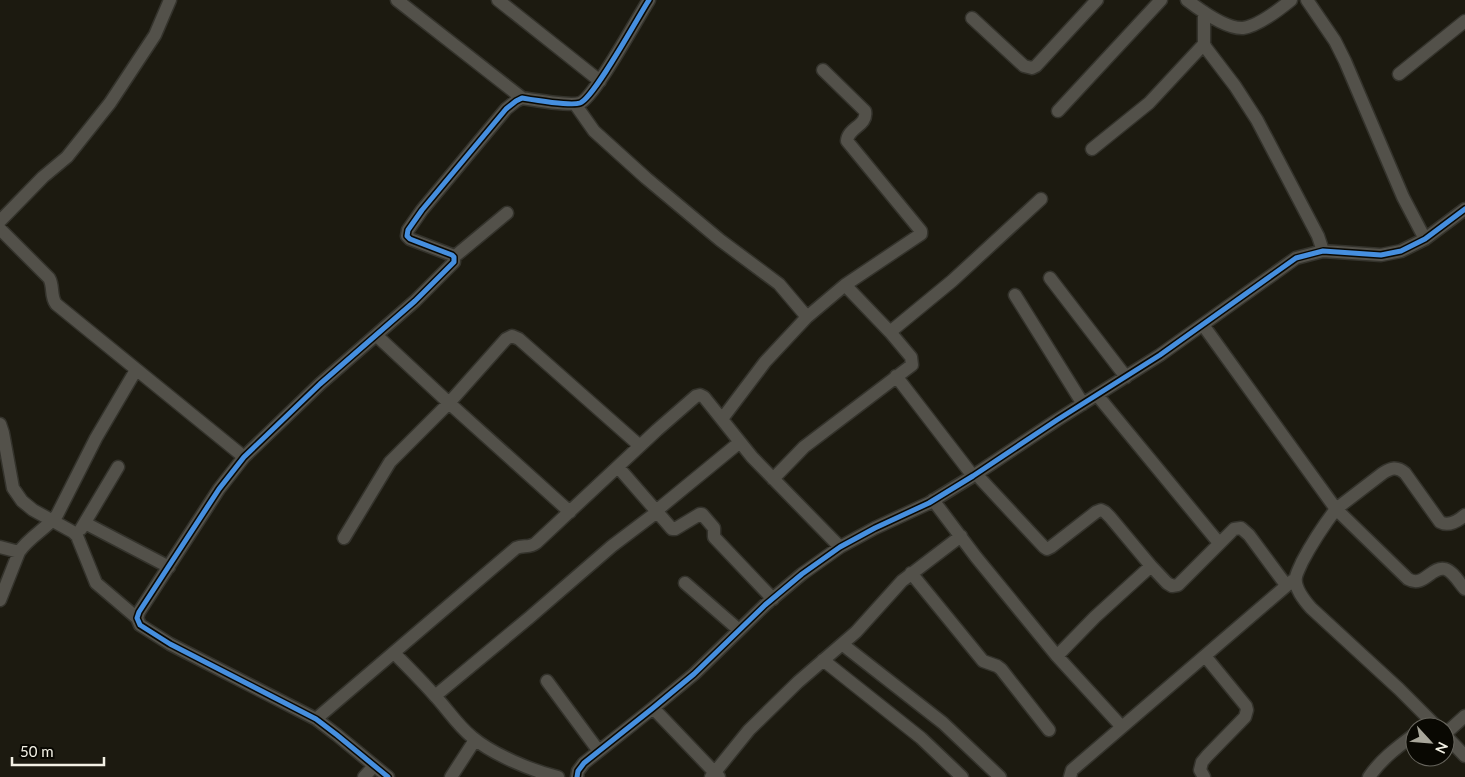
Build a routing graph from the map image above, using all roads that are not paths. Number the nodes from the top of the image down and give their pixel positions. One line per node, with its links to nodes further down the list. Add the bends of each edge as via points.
1 (170, 0): 24 (street, via 155,35 110,103 67,157)
2 (397, 0): 17 (street)
3 (498, 0): 16 (street)
4 (649, 0): 16 (street)
5 (1097, 0): 11 (street, via 1032,68 1024,66)
6 (1160, 0): 19 (street)
7 (1186, 0): 10 (street)
8 (1307, 0): 26 (street, via 1346,61 1403,198)
9 (1287, 1): 10 (street, via 1264,19 1244,28 1229,25)
10 (1204, 12): 13 (street)
11 (972, 18)
12 (1465, 21): 15 (street)
13 (1204, 44): 20 (street, via 1149,104); 27 (street, via 1257,120)
14 (823, 70): 30 (street, via 865,111 864,120 849,134 847,141 921,231 920,236)
15 (1399, 74)
16 (600, 81): 18 (street, via 586,100)
17 (522, 98): 18 (street); 28 (street, via 506,109 408,230 410,239)
18 (575, 104): 32 (street, via 601,138 720,240 779,284)
19 (1058, 111)
20 (1092, 149)
21 (1041, 199): 34 (street)
22 (1465, 209): 26 (street)
23 (507, 213): 28 (street)
24 (0, 221)
25 (0, 229): 36 (street, via 49,278 56,304)
26 (1425, 238): 27 (street, via 1401,251 1381,255)
27 (1323, 251): 33 (street, via 1296,258)
28 (454, 257): 35 (street, via 454,262 415,301)
29 (1050, 278): 38 (street)
30 (845, 285): 32 (street); 34 (street)
31 (1015, 295): 41 (street)
32 (807, 316): 42 (street, via 765,362)
33 (1203, 325): 38 (street); 52 (street)
34 (890, 332): 37 (street, via 912,362)
35 (376, 334): 40 (street); 46 (street)
36 (136, 370): 46 (street); 56 (street)
37 (896, 376): 49 (street); 50 (street, via 804,447)
38 (1126, 377): 39 (street)
39 (1097, 395): 41 (street); 61 (street)
40 (449, 403): 45 (street, via 512,336); 54 (street); 60 (street, via 390,462)
41 (1083, 404): 49 (street)
42 (722, 419): 44 (street); 45 (street, via 704,396 696,396)
43 (0, 424): 56 (street, via 15,492 22,501)
44 (740, 442): 50 (street); 53 (street)
45 (640, 446): 48 (street)
46 (244, 457): 66 (street, via 219,489)
47 (118, 467): 57 (street)
48 (618, 467): 53 (street); 54 (street)
49 (974, 475): 51 (street); 65 (street, via 1047,549 1101,510)
50 (773, 479): 63 (street)
51 (933, 500): 59 (street); 63 (street)
52 (1336, 509): 55 (street, via 1383,473 1396,468 1405,473 1440,522 1452,523); 68 (street, via 1317,535); 70 (street, via 1408,579 1418,581 1444,569)
53 (656, 511): 71 (street, via 673,530 702,514 714,528 714,537); 81 (street)
54 (570, 512): 76 (street, via 532,546 516,548)
55 (1465, 516)
56 (52, 521): 58 (street); 64 (street)
57 (85, 523): 58 (street); 66 (street)
58 (77, 536): 73 (street, via 96,583)
59 (961, 536): 67 (street); 77 (street)
60 (344, 538)
61 (1219, 543): 65 (street, via 1178,585 1167,583); 68 (street, via 1234,529 1244,530)
62 (0, 547): 64 (street)
63 (840, 547): 71 (street)
64 (19, 552): 72 (street)
65 (1151, 566): 77 (street)
66 (169, 567): 73 (street)
67 (911, 573): 75 (street); 88 (street, via 983,661 1000,669)
68 (1291, 582): 78 (street); 84 (street, via 1311,608 1393,683)
69 (685, 583): 74 (street)
70 (1465, 589)
71 (772, 599): 74 (street)
72 (0, 600)
73 (137, 618): 85 (street, via 140,624 170,644)
74 (739, 630): 82 (street)
75 (842, 644): 79 (street); 103 (street, via 943,723)
76 (394, 653): 81 (street); 85 (street)
77 (1057, 656): 87 (street)
78 (1205, 656): 87 (street); 105 (street, via 1247,710 1245,718 1202,762 1200,770)
79 (823, 660): 95 (street, via 749,730); 102 (street, via 922,738)
80 (547, 681): 92 (street)
81 (435, 696): 89 (street)
82 (654, 708): 92 (street); 95 (street)
83 (1465, 716): 86 (street)
84 (1424, 717)
85 (316, 720): 94 (street)
86 (1455, 726)
87 (1122, 727): 104 (street, via 1072,770)
88 (1049, 730)
89 (475, 740): 98 (street); 100 (street, via 530,769)
90 (1405, 742): 106 (street)
91 (1455, 746): 93 (street)
92 (598, 750): 101 (street, via 578,771)
93 (1465, 756)
94 (374, 766): 96 (street); 97 (street)
95 (715, 776)
96 (364, 777)
97 (388, 777)
98 (452, 777): 99 (street)
99 (463, 777)
100 (558, 777)
101 (578, 777)
102 (962, 777)
103 (1000, 777)
104 (1070, 777)
105 (1204, 777)
106 (1369, 777)

